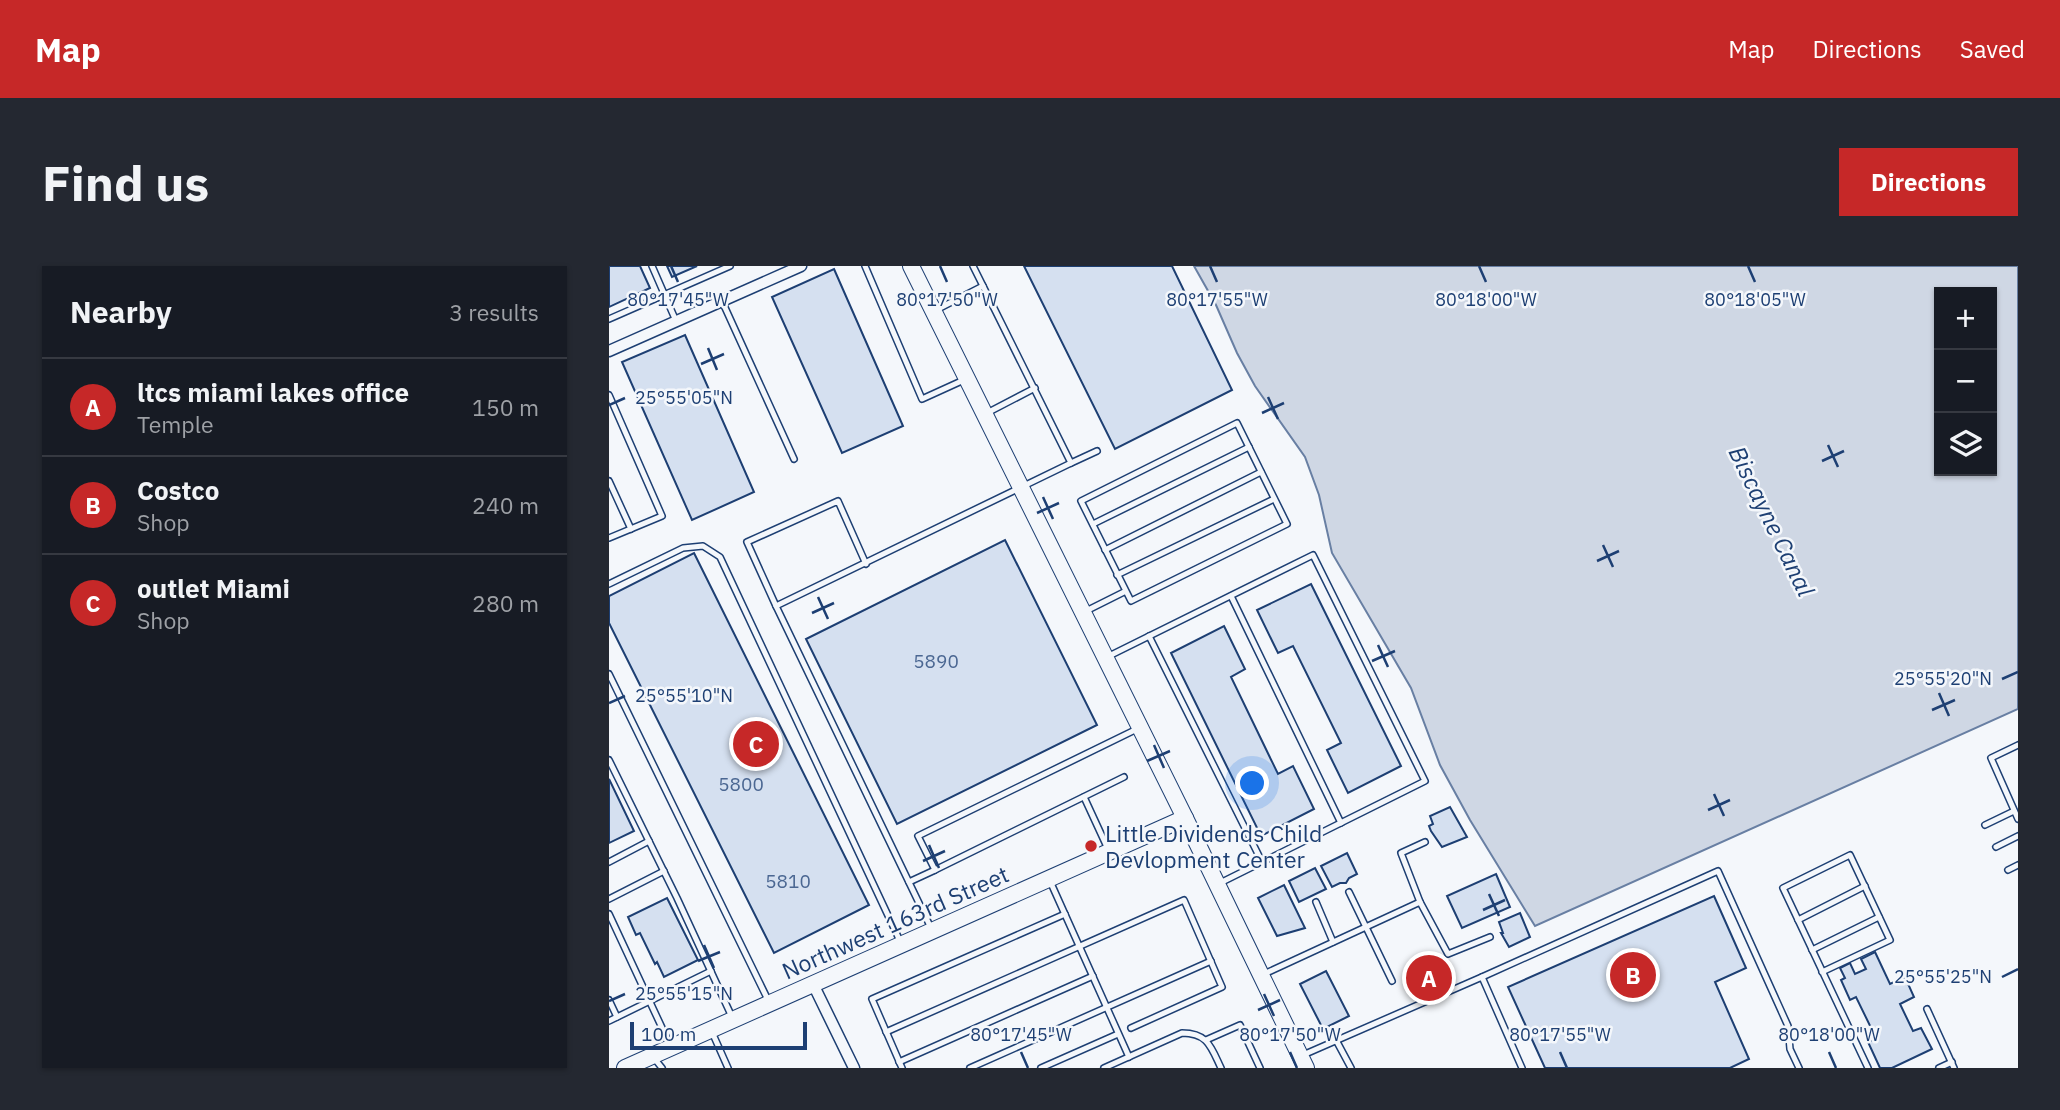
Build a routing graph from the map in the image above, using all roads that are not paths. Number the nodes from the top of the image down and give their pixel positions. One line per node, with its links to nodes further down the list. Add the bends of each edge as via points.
1 (652, 266): 8 (lane)
2 (730, 266): 8 (lane)
3 (801, 266): 9 (street)
4 (865, 266): 14 (lane, via 922,399)
5 (911, 266): 10 (street)
6 (973, 266): 7 (lane)
7 (983, 286): 10 (lane); 15 (lane)
8 (665, 294): 11 (lane); 12 (lane)
9 (722, 301): 12 (street); 20 (lane)
10 (933, 311): 14 (street)
11 (609, 319)
12 (677, 321): 13 (street)
13 (609, 351)
14 (967, 379): 17 (street)
15 (1035, 388): 17 (lane); 21 (lane)
16 (609, 395): 27 (lane, via 662,516)
17 (985, 414): 24 (street)
18 (1249, 447): 22 (lane); 26 (lane); 26 (lane, via 1237,423 1081,501)
19 (1097, 451): 21 (lane)
20 (794, 459)
21 (1071, 463): 24 (lane)
22 (1261, 472): 25 (lane); 29 (lane)
23 (609, 481): 27 (lane)
24 (1022, 489): 30 (lane); 36 (street)
25 (1274, 499): 31 (lane); 33 (lane, via 1287,524 1131,601)
26 (1093, 524): 29 (lane)
27 (631, 529): 28 (lane)
28 (609, 538)
29 (1105, 550): 31 (lane)
30 (866, 564): 35 (lane); 35 (lane, via 838,501 747,542)
31 (1118, 575): 33 (lane)
32 (609, 584): 78 (lane, via 683,548 703,547 720,557)
33 (1126, 591): 36 (lane)
34 (1231, 596): 37 (lane); 48 (lane); 48 (lane, via 1313,555 1425,781)
35 (776, 606): 62 (lane)
36 (1083, 612): 38 (street)
37 (1149, 636): 38 (lane); 56 (lane)
38 (1105, 658): 40 (street)
39 (609, 674): 91 (lane)
40 (1140, 727): 46 (street); 58 (lane, via 918,836)
41 (2018, 746): 45 (lane, via 1991,758)
42 (609, 760): 51 (lane)
43 (1124, 777): 44 (lane)
44 (1084, 797): 54 (lane); 58 (lane)
45 (2014, 811): 47 (lane); 49 (lane)
46 (1185, 818): 54 (street, Northwest 163rd Street); 63 (street)
47 (2018, 819)
48 (1341, 823): 56 (lane)
49 (1985, 825)
50 (2018, 836): 53 (lane)
51 (649, 841): 55 (lane); 60 (lane)
52 (1425, 842): 68 (lane, via 1401,853)
53 (1996, 847)
54 (1109, 852): 61 (street, Northwest 163rd Street)
55 (609, 862)
56 (1262, 862): 63 (lane)
57 (2018, 865): 59 (lane)
58 (935, 870): 62 (lane)
59 (2008, 870)
60 (664, 871): 66 (lane); 82 (lane)
61 (1049, 878): 70 (lane); 75 (street, Northwest 163rd Street)
62 (909, 882): 75 (lane)
63 (1217, 884): 84 (street)
64 (1865, 886): 71 (lane); 72 (lane); 72 (lane, via 1850,855 1783,888)
65 (1349, 892): 74 (lane)
66 (609, 899)
67 (1316, 902): 77 (lane)
68 (1420, 902): 74 (lane); 76 (lane, via 1448,954)
69 (609, 914): 73 (lane)
70 (1065, 914): 79 (lane); 99 (lane, via 872,999)
71 (1879, 916): 80 (lane); 83 (lane, via 1890,940)
72 (1798, 920): 80 (lane)
73 (611, 924): 90 (lane)
74 (1365, 927): 77 (lane); 87 (lane)
75 (932, 930): 78 (street, Northwest 163rd Street)
76 (1490, 937)
77 (1333, 942): 84 (lane)
78 (902, 944): 88 (street, Northwest 163rd Street)
79 (1079, 947): 81 (lane, via 1184,900); 85 (lane); 99 (lane)
80 (1812, 950): 83 (lane)
81 (1211, 961): 92 (lane); 97 (lane, via 1222,987)
82 (711, 971): 90 (lane); 95 (lane)
83 (1822, 972): 120 (lane)
84 (1261, 975): 106 (street)
85 (1093, 976): 92 (lane); 107 (lane)
86 (1482, 977): 102 (lane); 109 (lane, via 1717,870 1788,1026); 119 (lane)
87 (1392, 981)
88 (813, 984): 91 (street, Northwest 163rd Street); 112 (street)
89 (609, 1000): 94 (lane)
90 (650, 1001): 94 (lane); 103 (lane)
91 (769, 1003): 95 (street, Northwest 163rd Street)
92 (1107, 1007): 100 (lane); 113 (lane)
93 (1927, 1009): 108 (lane)
94 (617, 1017): 96 (lane)
95 (733, 1020): 98 (street, Northwest 163rd Street)
96 (609, 1021)
97 (1131, 1028)
98 (711, 1029): 103 (street, Northwest 163rd Street); 111 (lane)
99 (886, 1032): 107 (lane)
100 (1118, 1034): 104 (lane); 114 (lane)
101 (1206, 1040): 104 (lane, via 1195,1033 1182,1033); 116 (lane); 117 (lane, via 1240,1025)
102 (1336, 1040): 106 (lane); 118 (lane)
103 (671, 1047): 105 (street, Northwest 163rd Street)
104 (1129, 1057): 115 (lane)
105 (657, 1062): 110 (street, Northwest 163rd Street)
106 (1303, 1062)
107 (901, 1065)
108 (1953, 1065): 121 (lane)
109 (1796, 1067)
110 (625, 1068)
111 (728, 1068)
112 (854, 1068)
113 (970, 1068)
114 (1041, 1068)
115 (1104, 1068)
116 (1221, 1068)
117 (1260, 1068)
118 (1351, 1068)
119 (1522, 1068)
120 (1868, 1068)
121 (1939, 1068)

